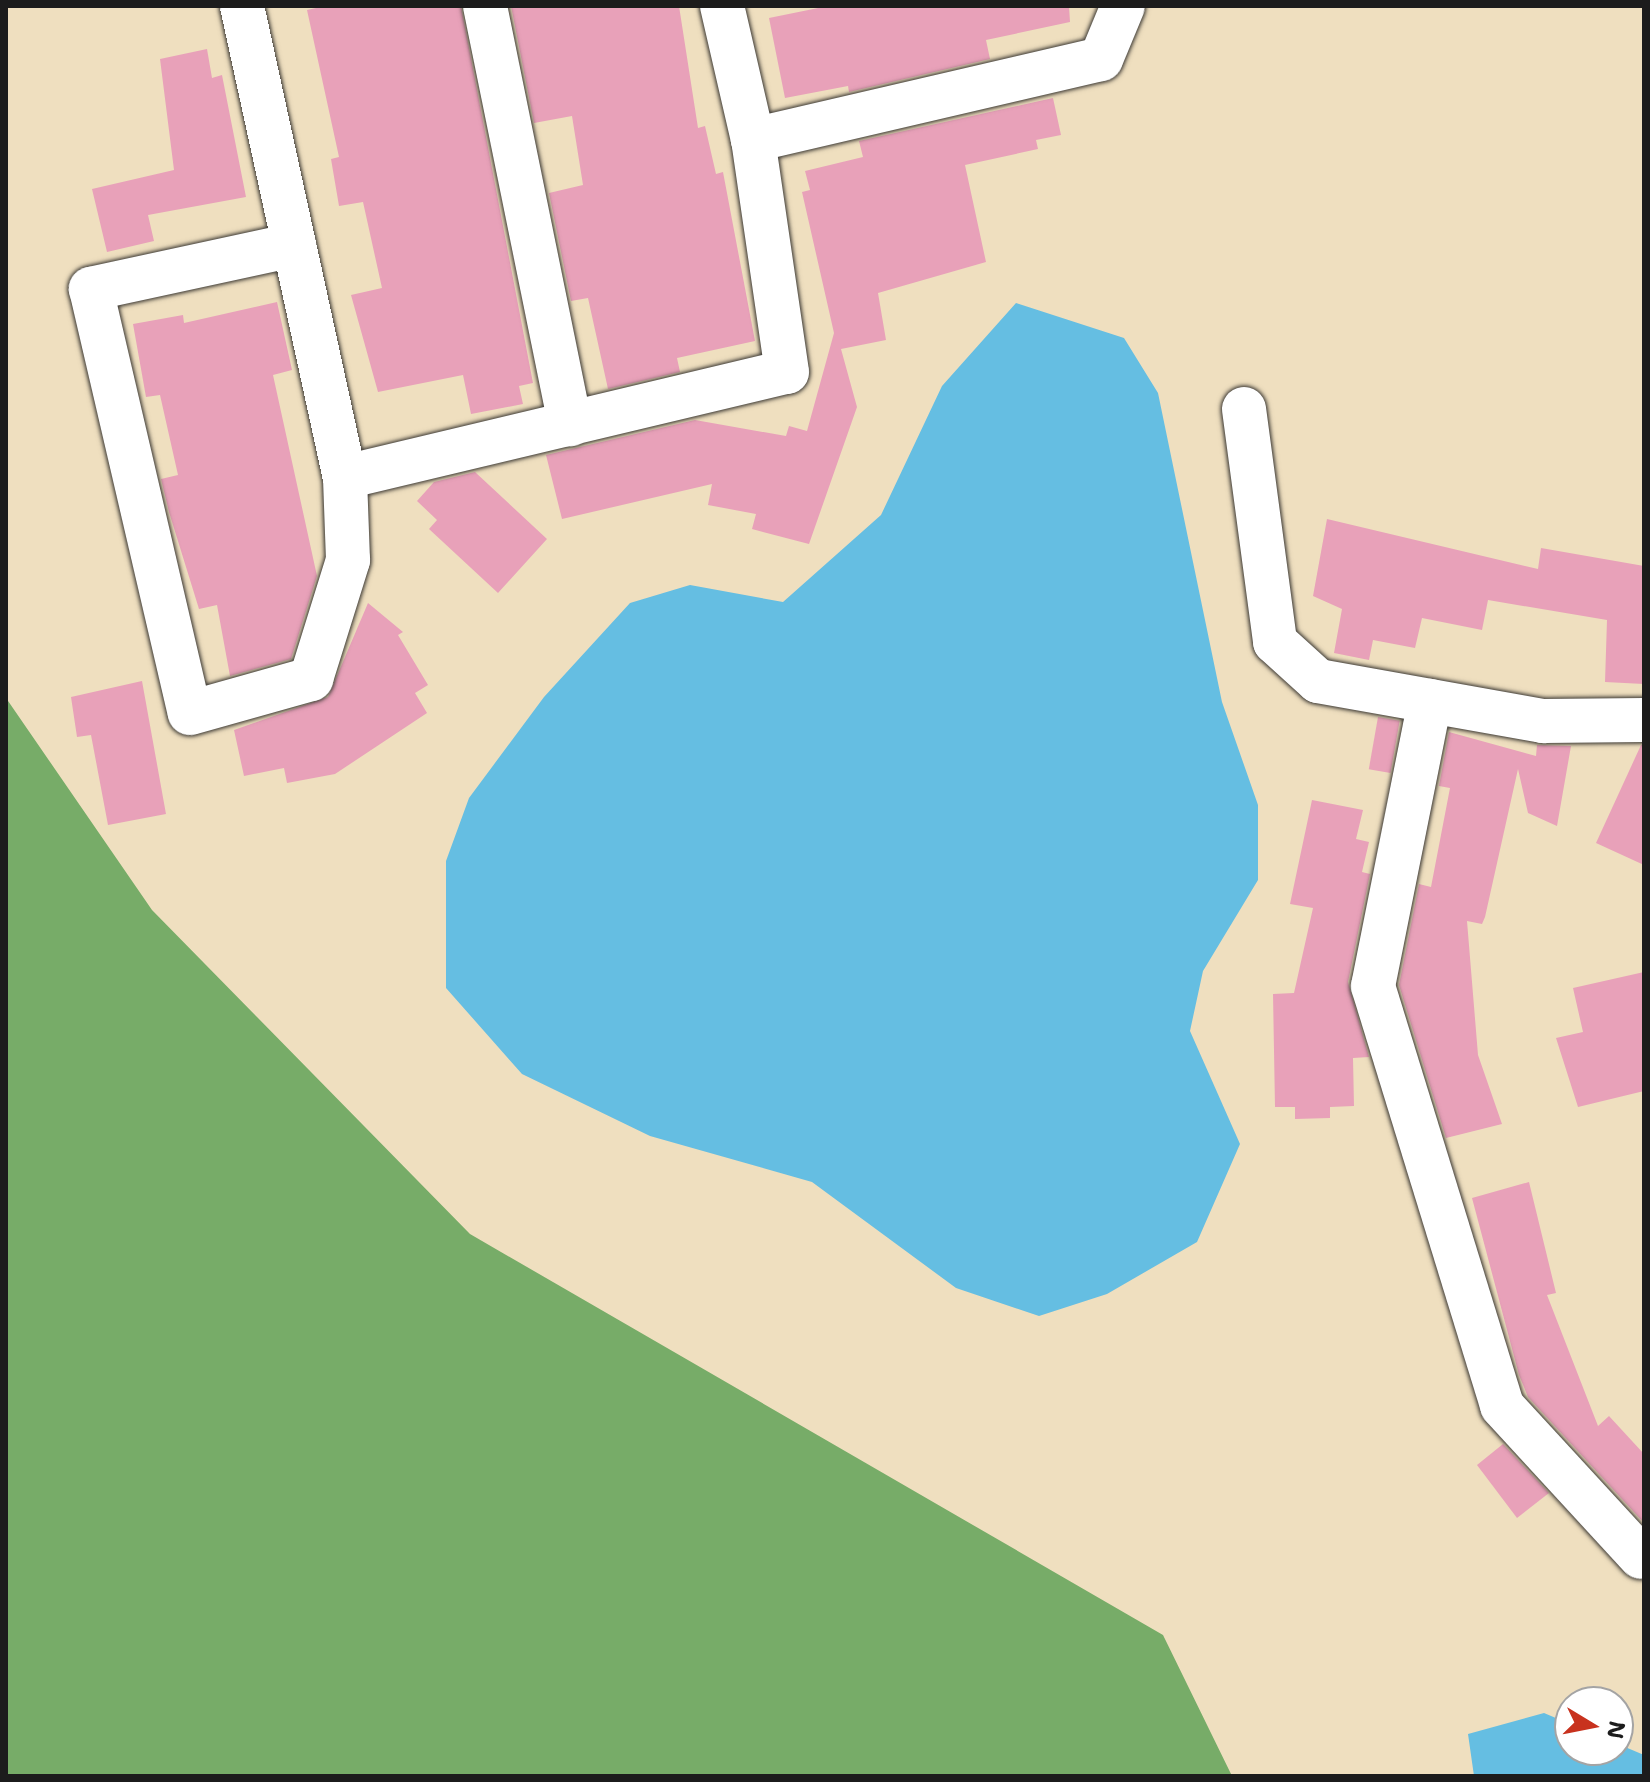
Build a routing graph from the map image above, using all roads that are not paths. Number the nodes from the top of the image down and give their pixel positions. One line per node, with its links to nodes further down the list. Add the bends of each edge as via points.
1 (242, 6): 6 (street)
2 (485, 6): 8 (street)
3 (722, 6): 5 (street)
4 (1123, 6): 5 (street, via 1101,59)
5 (753, 140): 8 (street, via 787,372)
6 (294, 245): 9 (street); 9 (street, via 91,289 190,713 311,679 348,560)
7 (1244, 409): 10 (street, via 1275,642 1318,681)
8 (570, 424): 9 (street)
9 (345, 477)
10 (1430, 701): 11 (street, via 1543,721); 12 (street, via 1373,986 1502,1406)
11 (1644, 720)
12 (1641, 1557)

